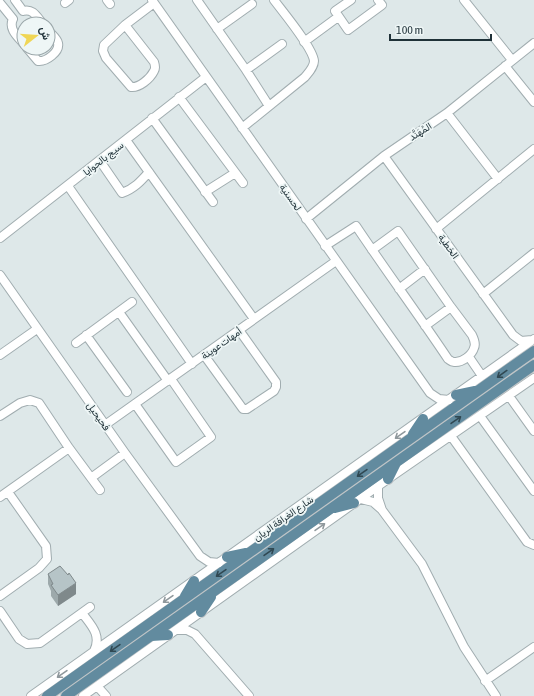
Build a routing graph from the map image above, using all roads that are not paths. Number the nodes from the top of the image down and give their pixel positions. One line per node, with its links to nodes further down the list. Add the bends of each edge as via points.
1 (15, 0): 10 (street)
2 (197, 0): 15 (street)
3 (274, 0): 18 (street)
4 (351, 0): 12 (street, via 335,11)
5 (378, 0): 12 (street, via 382,5 348,30)
6 (464, 0): 24 (street)
7 (153, 1): 14 (street); 27 (street, لحسنية)
8 (0, 3): 13 (street)
9 (252, 4): 15 (street)
10 (23, 11): 11 (street, via 32,11); 13 (street)
11 (36, 16)
12 (338, 17): 18 (street)
13 (13, 19): 16 (street, via 12,29)
14 (125, 25): 14 (street, via 104,45 103,51 130,87 136,87 155,71 156,67)
15 (217, 29): 26 (street)
16 (16, 34)
17 (56, 39): 21 (street)
18 (304, 42): 30 (street, via 314,58 312,68 305,77)
19 (534, 43): 24 (street, المُهَنَّد)
20 (282, 44): 26 (street)
21 (56, 51)
22 (34, 56): 23 (street, via 38,60 46,60)
23 (50, 56)
24 (512, 60): 25 (street, المُهَنَّد)
25 (505, 66): 29 (street); 31 (street, المُهَنَّد)
26 (246, 70): 30 (street)
27 (206, 77): 28 (street, سيج بالحوايا); 33 (street, لحسنية)
28 (179, 97): 32 (street, سيج بالحوايا); 39 (street)
29 (534, 102)
30 (269, 106): 33 (street)
31 (447, 113): 36 (street, المُهَنَّد); 40 (street)
32 (152, 118): 34 (street, سيج بالحوايا); 43 (street)
33 (242, 128): 45 (street, لحسنية)
34 (126, 140): 37 (street, سيج بالحوايا); 38 (street)
35 (534, 149): 40 (street)
36 (384, 156): 45 (street, المُهَنَّد); 46 (street, الخطية)
37 (100, 161): 38 (street, via 122,193 138,185); 42 (street, سيج بالحوايا)
38 (149, 172): 59 (street)
39 (235, 173): 41 (street); 43 (street)
40 (498, 178): 46 (street)
41 (243, 183)
42 (68, 186): 47 (street, سيج بالحوايا); 72 (street)
43 (205, 192): 44 (street)
44 (213, 202)
45 (306, 219): 48 (street, لحسنية)
46 (436, 228): 55 (street, الخطية)
47 (0, 238)
48 (325, 246): 49 (street, via 355,226); 51 (street, لحسنية)
49 (372, 250): 52 (street, via 398,231); 54 (street)
50 (534, 253): 55 (street)
51 (336, 261): 59 (street, أمهات عوينة); 79 (street, لحسنية)
52 (425, 269): 54 (street); 57 (street)
53 (0, 275): 61 (street, فحيحيل)
54 (399, 289): 60 (street)
55 (483, 294): 64 (street, الخطية)
56 (132, 302): 58 (street)
57 (451, 307): 60 (street); 71 (street, via 474,340 474,348)
58 (119, 312): 63 (street); 76 (street)
59 (254, 319): 62 (street, أمهات عوينة)
60 (425, 326): 71 (street, via 448,359 454,362)
61 (37, 329): 69 (street); 86 (street, فحيحيل)
62 (239, 330): 68 (street, أمهات عوينة); 68 (street, via 276,382 275,389 247,410 243,409)
63 (86, 335): 66 (street); 78 (street)
64 (513, 335): 65 (street, via 521,341); 70 (street, via 515,346)
65 (533, 340): 70 (street, شارع الغرافة الريان)
66 (76, 343)
67 (534, 351): 77 (main road, شارع الغرافة الريان, one-way to 77)
68 (204, 355): 72 (street, أمهات عوينة)
69 (0, 356)
70 (512, 356): 74 (street, شارع الغرافة الريان)
71 (469, 357): 74 (street)
72 (192, 364): 76 (street, أمهات عوينة)
73 (534, 364): 92 (main road, شارع الغرافة الريان, one-way to 73)
74 (482, 376): 81 (street, شارع الغرافة الريان)
75 (534, 378): 80 (street)
76 (169, 380): 82 (street, أمهات عوينة); 82 (street, via 211,437 176,462)
77 (480, 390): 81 (main road); 89 (main road, شارع الغرافة الريان)
78 (127, 392)
79 (430, 393): 81 (street, via 439,399); 84 (street, via 433,404)
80 (508, 396): 85 (street); 87 (street)
81 (453, 397): 84 (street, شارع الغرافة الريان)
82 (135, 404): 86 (street, أمهات عوينة)
83 (0, 416): 90 (street, via 20,403 30,400 39,404)
84 (426, 416): 89 (main road); 106 (street, شارع الغرافة الريان, one-way to 106)
85 (480, 416): 88 (street); 97 (street)
86 (105, 425): 91 (street, فحيحيل)
87 (534, 431)
88 (451, 436): 94 (street); 103 (street, via 527,542)
89 (409, 439): 104 (main road, شارع الغرافة الريان, one-way to 104)
90 (69, 448): 93 (street); 98 (street)
91 (125, 453): 93 (street); 105 (street, فحيحيل)
92 (396, 462): 94 (main road); 101 (main road, شارع الغرافة الريان)
93 (91, 478): 96 (street)
94 (388, 479): 95 (street)
95 (378, 487): 100 (street); 102 (street)
96 (100, 490)
97 (534, 491)
98 (8, 492): 99 (street); 109 (street, via 46,546 47,559 39,568)
99 (0, 497)
100 (358, 501): 101 (main road); 102 (street, via 373,502); 114 (street, one-way to 100)
101 (329, 510): 108 (main road, شارع الغرافة الريان, one-way to 101)
102 (382, 510): 122 (street, via 422,564 457,634)
103 (534, 545)
104 (250, 552): 106 (main road); 110 (main road, شارع الغرافة الريان, one-way to 110)
105 (200, 556): 106 (street, via 209,562); 107 (street, via 203,569)
106 (223, 560): 107 (street, شارع الغرافة الريان)
107 (197, 579): 110 (main road); 119 (street, شارع الغرافة الريان, one-way to 119)
108 (214, 592): 114 (main road); 118 (main road, شارع الغرافة الريان)
109 (0, 596)
110 (182, 601): 125 (main road, شارع الغرافة الريان, one-way to 125)
111 (90, 607): 113 (street)
112 (0, 611): 113 (street, via 20,639 27,644 40,643)
113 (82, 613): 115 (street)
114 (198, 614): 116 (street); 117 (street, via 193,626)
115 (96, 633): 119 (street); 121 (street, via 97,644)
116 (172, 633): 117 (street, via 187,630); 118 (main road); 123 (street)
117 (195, 634): 129 (street)
118 (151, 636): 126 (main road, شارع الغرافة الريان)
119 (114, 638): 121 (street, شارع الغرافة الريان)
120 (534, 647): 122 (street)
121 (94, 651): 124 (street, شارع الغرافة الريان, one-way to 124)
122 (486, 681): 130 (street)
123 (97, 686): 127 (street); 128 (street)
124 (31, 696)
125 (47, 696)
126 (66, 696)
127 (83, 696)
128 (106, 696)
129 (249, 696)
130 (496, 696)

